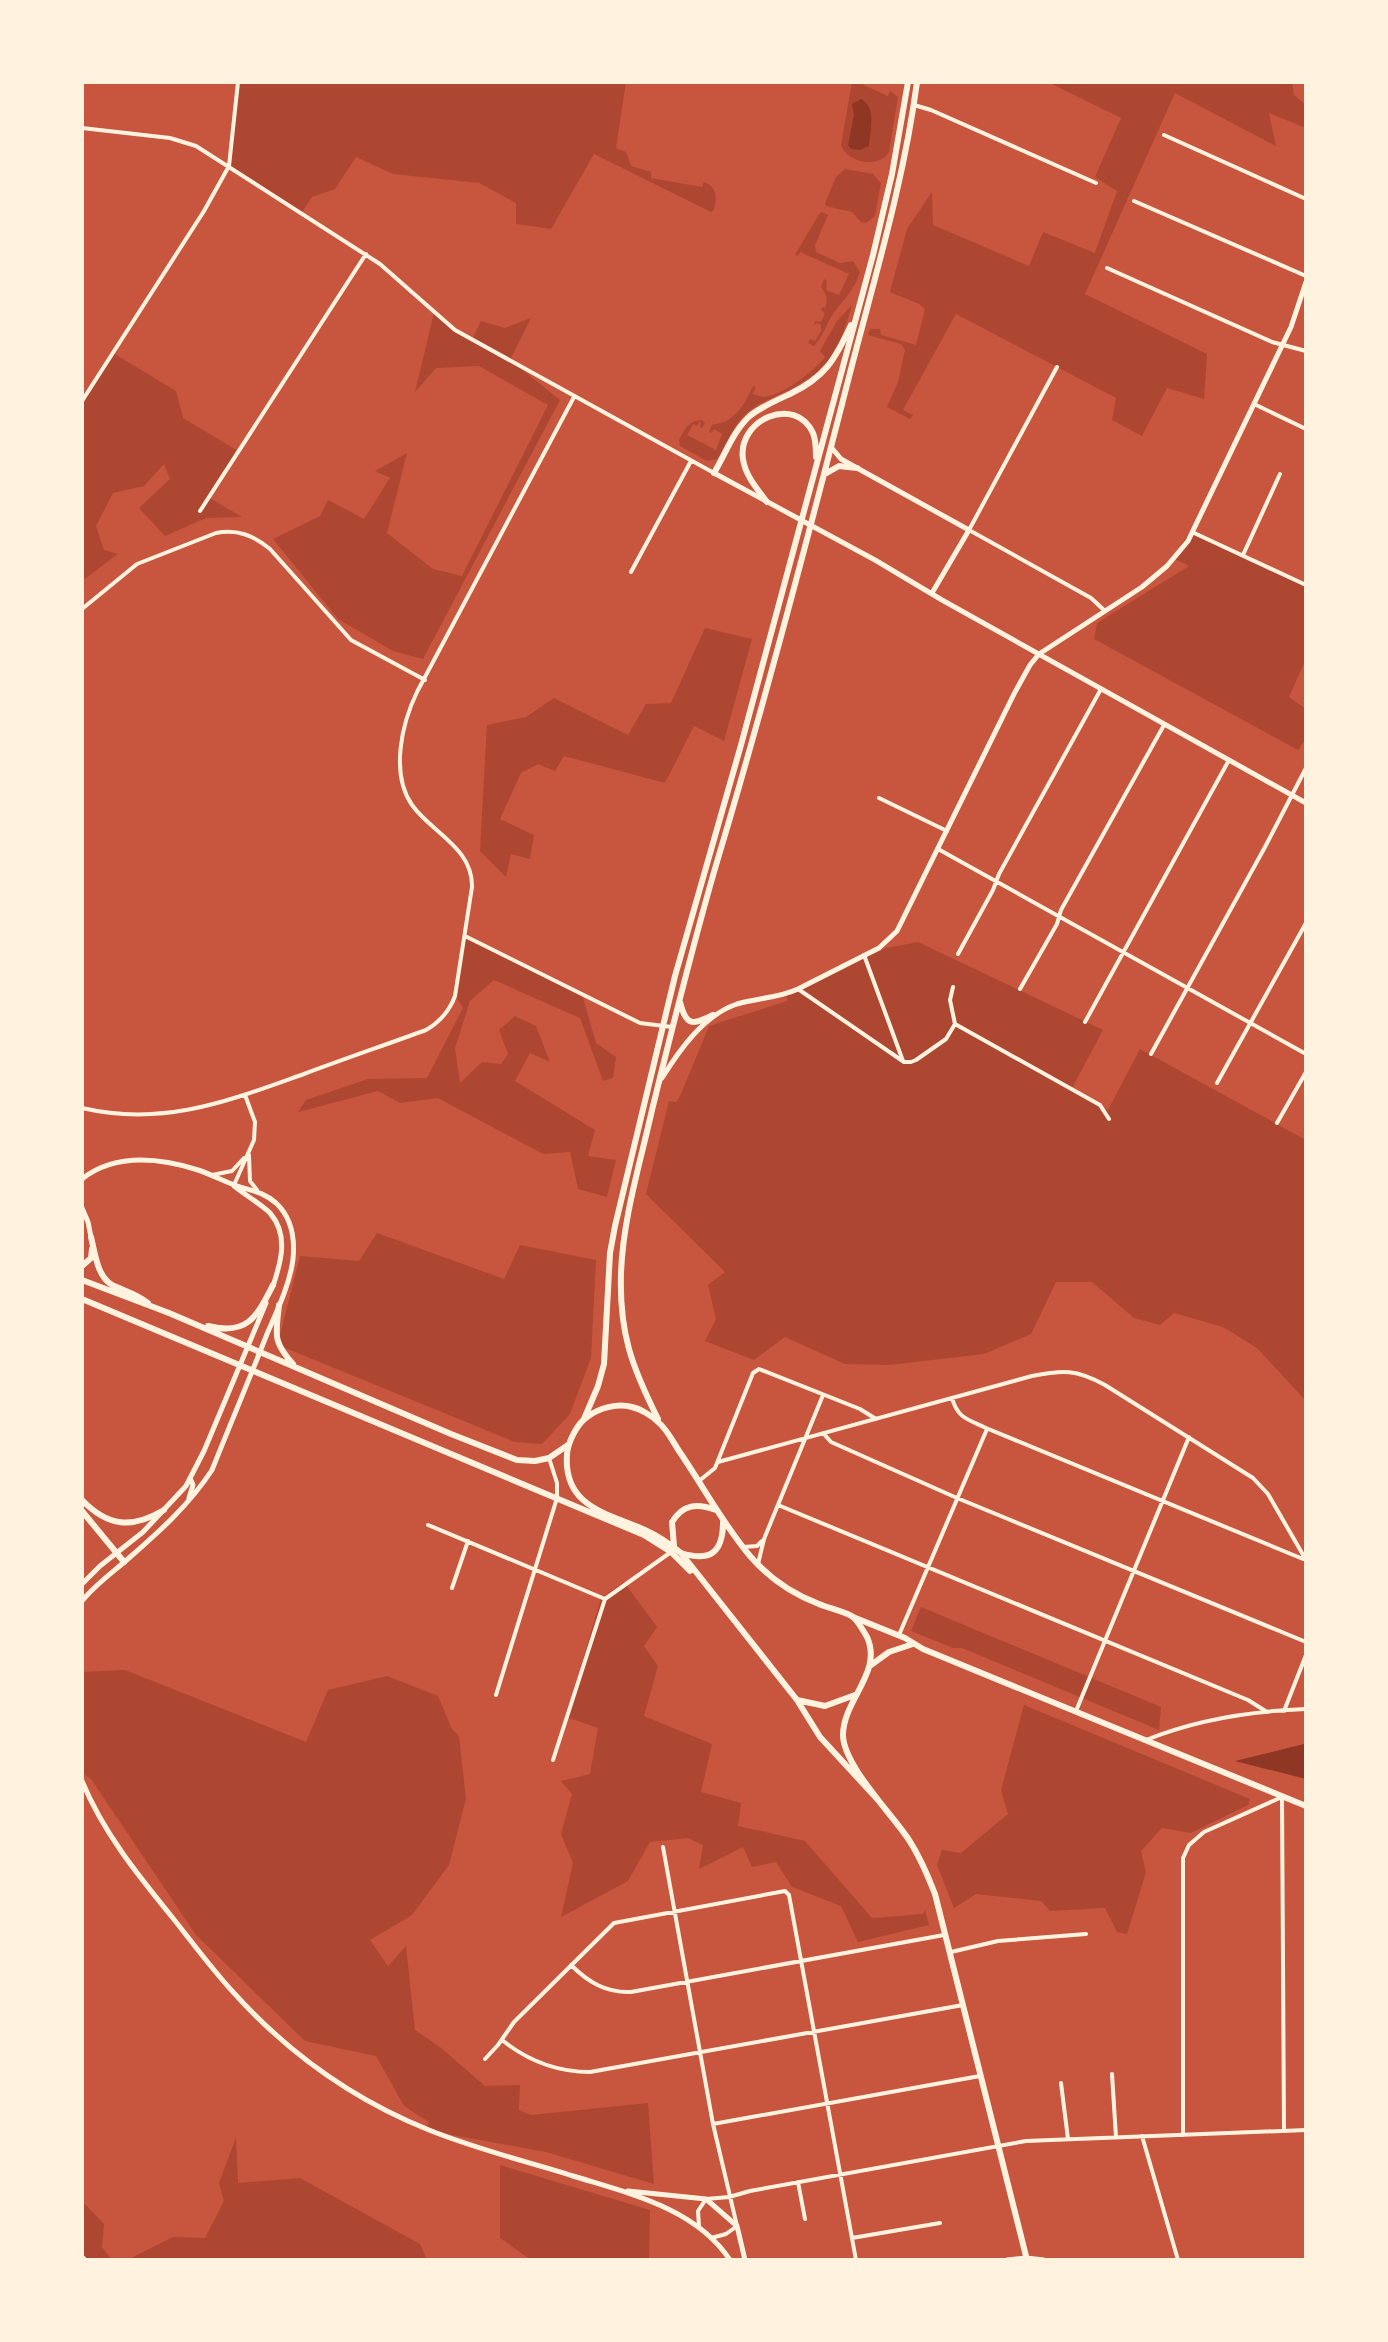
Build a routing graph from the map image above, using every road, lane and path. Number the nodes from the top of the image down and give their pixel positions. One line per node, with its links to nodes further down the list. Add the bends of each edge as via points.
1 (238, 82): 7 (street)
2 (908, 82): 14 (main road, via 885,207)
3 (917, 82): 4 (main road)
4 (914, 105): 8 (street); 22 (main road, via 888,236)
5 (82, 128): 7 (street, via 181,140)
6 (1164, 135): 9 (street)
7 (229, 166): 11 (street); 19 (street)
8 (1096, 183)
9 (1306, 199)
10 (1134, 201): 13 (street)
11 (366, 253): 18 (street, via 455,330); 30 (street)
12 (1107, 268): 15 (street)
13 (1306, 279): 15 (street)
14 (856, 315): 24 (main road); 26 (main road, via 821,376 751,415)
15 (1283, 345): 16 (street); 20 (street)
16 (1306, 351)
17 (1057, 367): 33 (street)
18 (574, 397): 23 (street); 43 (street)
19 (82, 401)
20 (1254, 404): 21 (street); 34 (street)
21 (1306, 429)
22 (831, 447): 25 (street); 27 (main road)
23 (691, 461): 26 (street); 36 (street)
24 (817, 461): 29 (main road, via 813,434 801,419 779,414 757,422 745,438 743,458); 31 (main road)
25 (857, 468): 27 (main road, via 839,466); 33 (street)
26 (714, 473): 29 (street)
27 (825, 474): 32 (main road)
28 (1280, 474): 35 (street)
29 (767, 502): 31 (street)
30 (200, 511)
31 (800, 520): 32 (street); 69 (main road)
32 (812, 526): 38 (street); 64 (main road)
33 (969, 530): 38 (street); 41 (street, via 1091,598)
34 (1192, 532): 35 (street); 41 (street, via 1160,573)
35 (1243, 555): 37 (street)
36 (631, 572)
37 (1306, 585)
38 (932, 593): 42 (street)
39 (82, 600): 40 (street)
40 (83, 608): 43 (street, via 137,564 216,533 242,533 270,549 351,640)
41 (1105, 611): 42 (street)
42 (1039, 654): 44 (street); 51 (street)
43 (425, 680): 56 (street, via 404,727 403,783 414,807 468,864 472,887)
44 (1101, 689): 45 (street); 53 (street)
45 (1165, 723): 46 (street); 54 (street)
46 (1229, 760): 48 (street); 57 (street)
47 (1306, 768): 48 (street)
48 (1293, 795): 50 (street); 61 (street)
49 (879, 798): 51 (street)
50 (1306, 803)
51 (947, 831): 52 (street)
52 (938, 849): 53 (street); 59 (street, via 897,931)
53 (996, 881): 54 (street); 58 (street)
54 (1059, 916): 57 (street); 63 (street)
55 (1306, 923): 67 (street)
56 (465, 936): 69 (street, via 640,1023); 77 (street, via 455,996 436,1023)
57 (1123, 952): 61 (street); 66 (street)
58 (958, 954)
59 (864, 955): 62 (street); 73 (street)
60 (953, 987): 68 (street)
61 (1187, 988): 67 (street); 71 (street)
62 (798, 989): 65 (street); 73 (street)
63 (1020, 989)
64 (679, 999): 65 (main road, via 688,1021); 70 (main road)
65 (713, 1015): 75 (street)
66 (1085, 1022)
67 (1251, 1023): 72 (street); 76 (street)
68 (955, 1024): 73 (street, via 946,1039); 79 (street, via 1100,1105)
69 (663, 1026): 70 (street); 102 (main road, via 610,1253 604,1364)
70 (672, 1027): 75 (main road)
71 (1151, 1054)
72 (1306, 1054)
73 (904, 1062)
74 (1306, 1072): 80 (street)
75 (659, 1083): 104 (main road, via 627,1217 621,1276 628,1350)
76 (1217, 1083)
77 (245, 1095): 78 (street, via 168,1113 115,1114); 81 (street, via 255,1122)
78 (82, 1108)
79 (1109, 1119)
80 (1277, 1123)
81 (249, 1153): 82 (street, via 232,1171); 84 (street); 85 (street, via 250,1181)
82 (212, 1175): 83 (street, via 164,1162 134,1161 113,1162); 84 (street)
83 (82, 1176)
84 (234, 1185): 85 (street); 90 (street, via 269,1212 277,1225 281,1260)
85 (257, 1190): 92 (street, via 277,1204 293,1235 293,1261)
86 (82, 1208): 87 (street)
87 (91, 1237): 88 (main road, via 91,1258); 93 (main road, via 104,1278)
88 (82, 1266)
89 (82, 1280): 93 (main road)
90 (273, 1285): 94 (main road, via 258,1313 243,1326 231,1330); 95 (street)
91 (82, 1301): 97 (main road)
92 (279, 1305): 96 (street); 98 (main road, via 278,1346)
93 (154, 1307): 94 (main road)
94 (198, 1325): 95 (main road)
95 (248, 1346): 96 (main road); 97 (street)
96 (260, 1351): 98 (main road); 99 (street)
97 (239, 1366): 99 (main road); 112 (street)
98 (295, 1367): 110 (main road, via 517,1460)
99 (252, 1371): 114 (main road); 119 (street, via 212,1470)
100 (823, 1395): 103 (street); 108 (street); 111 (street, via 757,1370)
101 (952, 1398): 103 (street); 105 (street, via 960,1415); 107 (street, via 1053,1372 1073,1372 1089,1376)
102 (584, 1419): 104 (main road, via 625,1406 640,1409); 109 (main road)
103 (876, 1419): 106 (street)
104 (659, 1423): 113 (main road)
105 (987, 1429): 115 (street); 117 (street)
106 (823, 1433): 108 (street); 115 (street, via 831,1442)
107 (1189, 1437): 117 (street); 131 (street, via 1261,1486)
108 (806, 1438): 111 (street); 118 (street)
109 (568, 1445): 110 (main road); 128 (main road, via 568,1473 580,1498 647,1531)
110 (549, 1458): 114 (street)
111 (718, 1462): 113 (street)
112 (190, 1477): 119 (street, via 193,1490); 120 (street)
113 (699, 1481): 121 (main road)
114 (557, 1498): 128 (main road); 135 (street)
115 (957, 1498): 134 (street); 136 (street)
116 (82, 1500): 120 (main road, via 96,1514 117,1521 135,1523)
117 (1163, 1501): 131 (street); 136 (street)
118 (778, 1505): 125 (street); 134 (street)
119 (185, 1506): 132 (street)
120 (164, 1510): 129 (street)
121 (716, 1510): 123 (main road); 128 (main road, via 699,1505 682,1509 672,1522)
122 (82, 1511): 129 (main road)
123 (723, 1520): 127 (main road); 130 (main road, via 721,1540 712,1555 696,1558)
124 (428, 1525): 126 (street)
125 (764, 1539): 127 (street, via 757,1546); 133 (street)
126 (468, 1541): 135 (street); 138 (street)
127 (743, 1547): 133 (main road)
128 (672, 1550): 130 (main road); 139 (main road); 140 (street)
129 (116, 1553): 132 (main road); 137 (street)
130 (681, 1553): 139 (main road)
131 (1306, 1560)
132 (124, 1562): 141 (street)
133 (758, 1564): 142 (main road, via 787,1589)
134 (928, 1567): 143 (street); 144 (street)
135 (535, 1569): 140 (street); 149 (street)
136 (1134, 1571): 144 (street); 145 (street)
137 (82, 1584)
138 (452, 1588)
139 (713, 1593): 151 (main road)
140 (605, 1599): 157 (street)
141 (82, 1601)
142 (853, 1617): 143 (main road); 148 (main road, via 868,1640)
143 (899, 1635): 146 (main road)
144 (1105, 1641): 153 (street); 155 (street)
145 (1306, 1642)
146 (913, 1644): 148 (main road); 153 (main road)
147 (1306, 1655): 154 (street)
148 (871, 1665): 150 (main road)
149 (496, 1695)
150 (855, 1695): 151 (main road, via 830,1705); 160 (main road, via 843,1732 844,1747)
151 (797, 1700): 160 (main road, via 831,1751)
152 (1306, 1709): 154 (street)
153 (1076, 1711): 156 (main road)
154 (1284, 1711): 155 (street)
155 (1267, 1712): 156 (street)
156 (1146, 1740): 159 (main road)
157 (553, 1760)
158 (82, 1781): 189 (street, via 119,1849 218,1975 308,2061 354,2093 417,2125)
159 (1282, 1797): 161 (main road); 180 (street); 182 (street, via 1204,1832 1183,1858)
160 (879, 1801): 164 (main road, via 917,1855)
161 (1306, 1806)
162 (663, 1847): 163 (street)
163 (674, 1910): 167 (street, via 782,1891 789,1895); 168 (street, via 614,1923); 169 (street)
164 (947, 1934): 166 (main road); 167 (street)
165 (1086, 1934): 166 (street, via 998,1941)
166 (951, 1952): 170 (main road)
167 (801, 1961): 169 (street); 171 (street)
168 (571, 1965): 169 (street, via 588,1981 614,1991); 172 (street)
169 (687, 1982): 173 (street)
170 (963, 2005): 171 (street); 176 (main road)
171 (814, 2032): 173 (street); 178 (street)
172 (502, 2040): 173 (street, via 531,2059 577,2072); 174 (street)
173 (700, 2053): 179 (street)
174 (485, 2059)
175 (1112, 2074): 184 (street)
176 (980, 2076): 178 (street); 186 (main road)
177 (1061, 2083): 185 (street)
178 (827, 2103): 179 (street); 187 (street)
179 (713, 2124): 190 (street)
180 (1284, 2130): 181 (street); 182 (street)
181 (1306, 2130)
182 (1183, 2135): 183 (street)
183 (1142, 2136): 184 (street); 206 (street)
184 (1116, 2137): 185 (street)
185 (1068, 2139): 186 (street)
186 (996, 2146): 187 (street); 199 (main road)
187 (840, 2175): 188 (street); 197 (street)
188 (798, 2182): 190 (street); 192 (street)
189 (615, 2189): 191 (street); 195 (street, via 671,2210)
190 (729, 2197): 191 (street); 194 (street)
191 (706, 2199): 194 (street); 195 (street, via 698,2211)
192 (805, 2219)
193 (940, 2223): 197 (street)
194 (737, 2226): 196 (street); 202 (street)
195 (699, 2228): 196 (street)
196 (711, 2238): 201 (street)
197 (852, 2238): 203 (street)
198 (82, 2255): 200 (lane)
199 (1026, 2259): 204 (street); 205 (street)
200 (87, 2260)
201 (730, 2260)
202 (745, 2260)
203 (856, 2260)
204 (1007, 2260)
205 (1044, 2260)
206 (1178, 2260)

